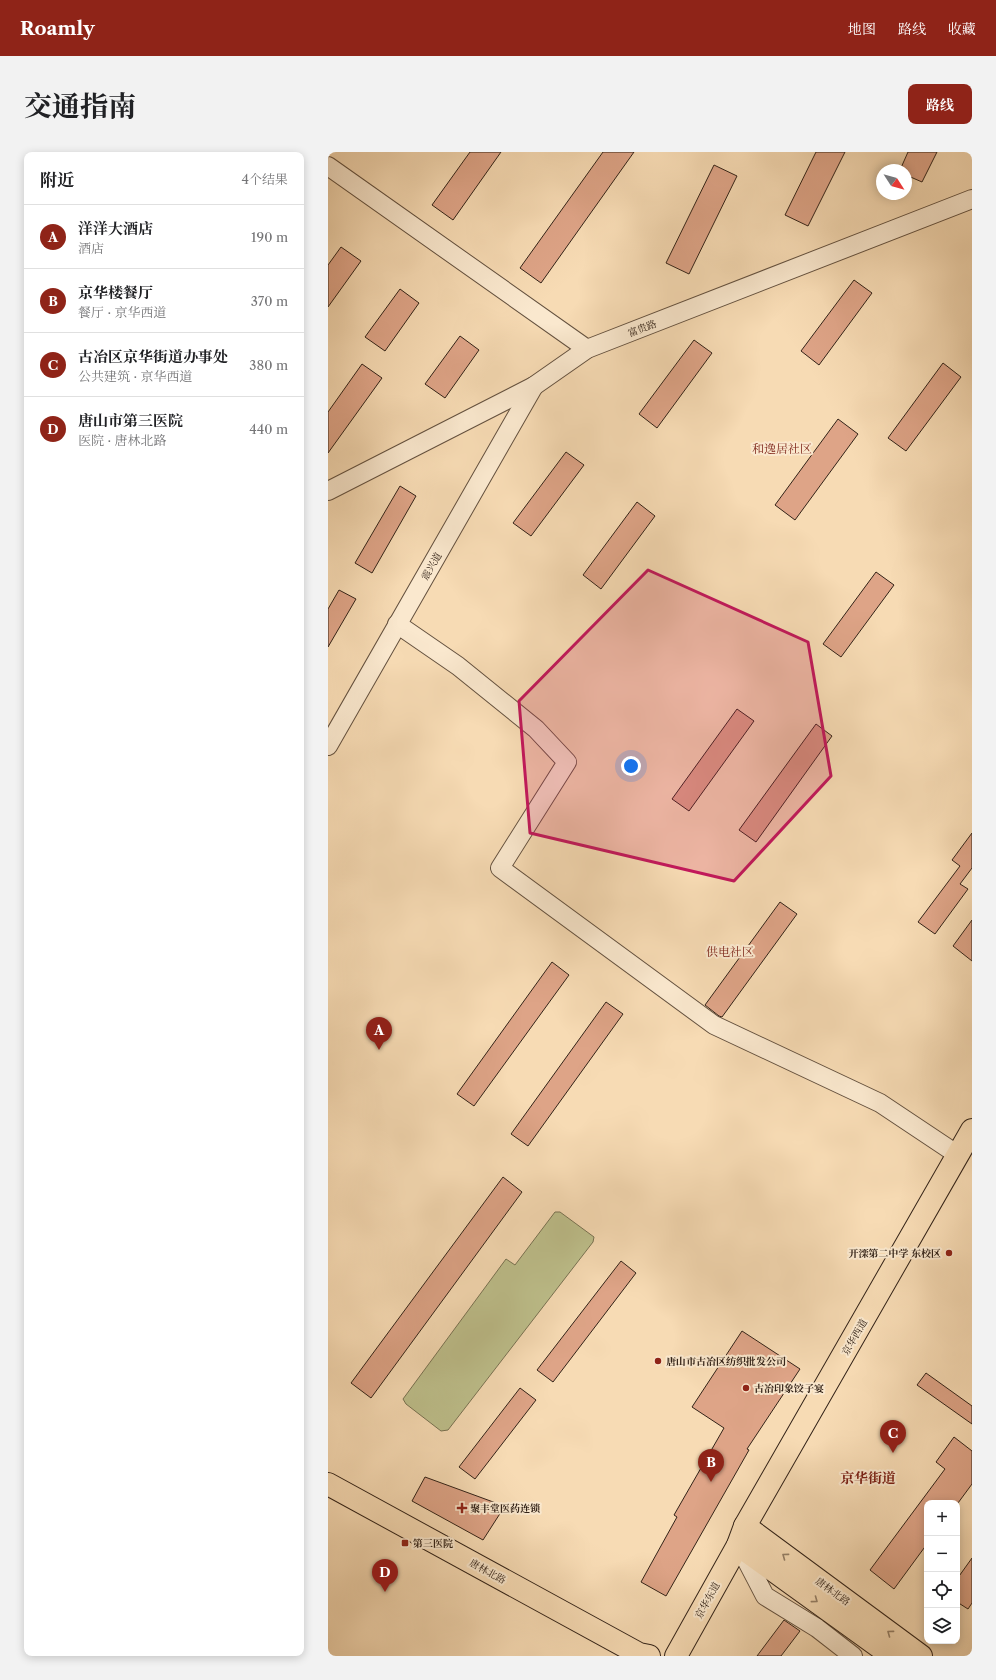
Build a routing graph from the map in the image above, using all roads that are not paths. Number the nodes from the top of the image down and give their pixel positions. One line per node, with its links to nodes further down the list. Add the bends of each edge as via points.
1 (328, 166): 3 (street)
2 (972, 199): 3 (street, 富贵路)
3 (587, 349): 4 (street, 富贵路)
4 (534, 386): 5 (street, 富贵路); 6 (street, 震兴道)
5 (328, 491)
6 (397, 624): 7 (street, 震兴道); 9 (street, via 458,666 536,730 567,762 500,868 714,1025 880,1103)
7 (328, 746)
8 (972, 1130): 9 (main road, 京华西道)
9 (958, 1155): 12 (main road, 京华西道)
10 (328, 1484): 14 (main road, 唐林北路, via 639,1654)
11 (328, 1495): 13 (main road, 唐林北路)
12 (742, 1536): 15 (main road, 京华东道); 16 (street, via 765,1596 817,1628); 17 (main road, 唐林北路, one-way to 17); 18 (main road, 唐林北路, one-way to 12)
13 (620, 1656)
14 (649, 1656)
15 (676, 1656)
16 (853, 1656)
17 (892, 1656)
18 (921, 1656)

